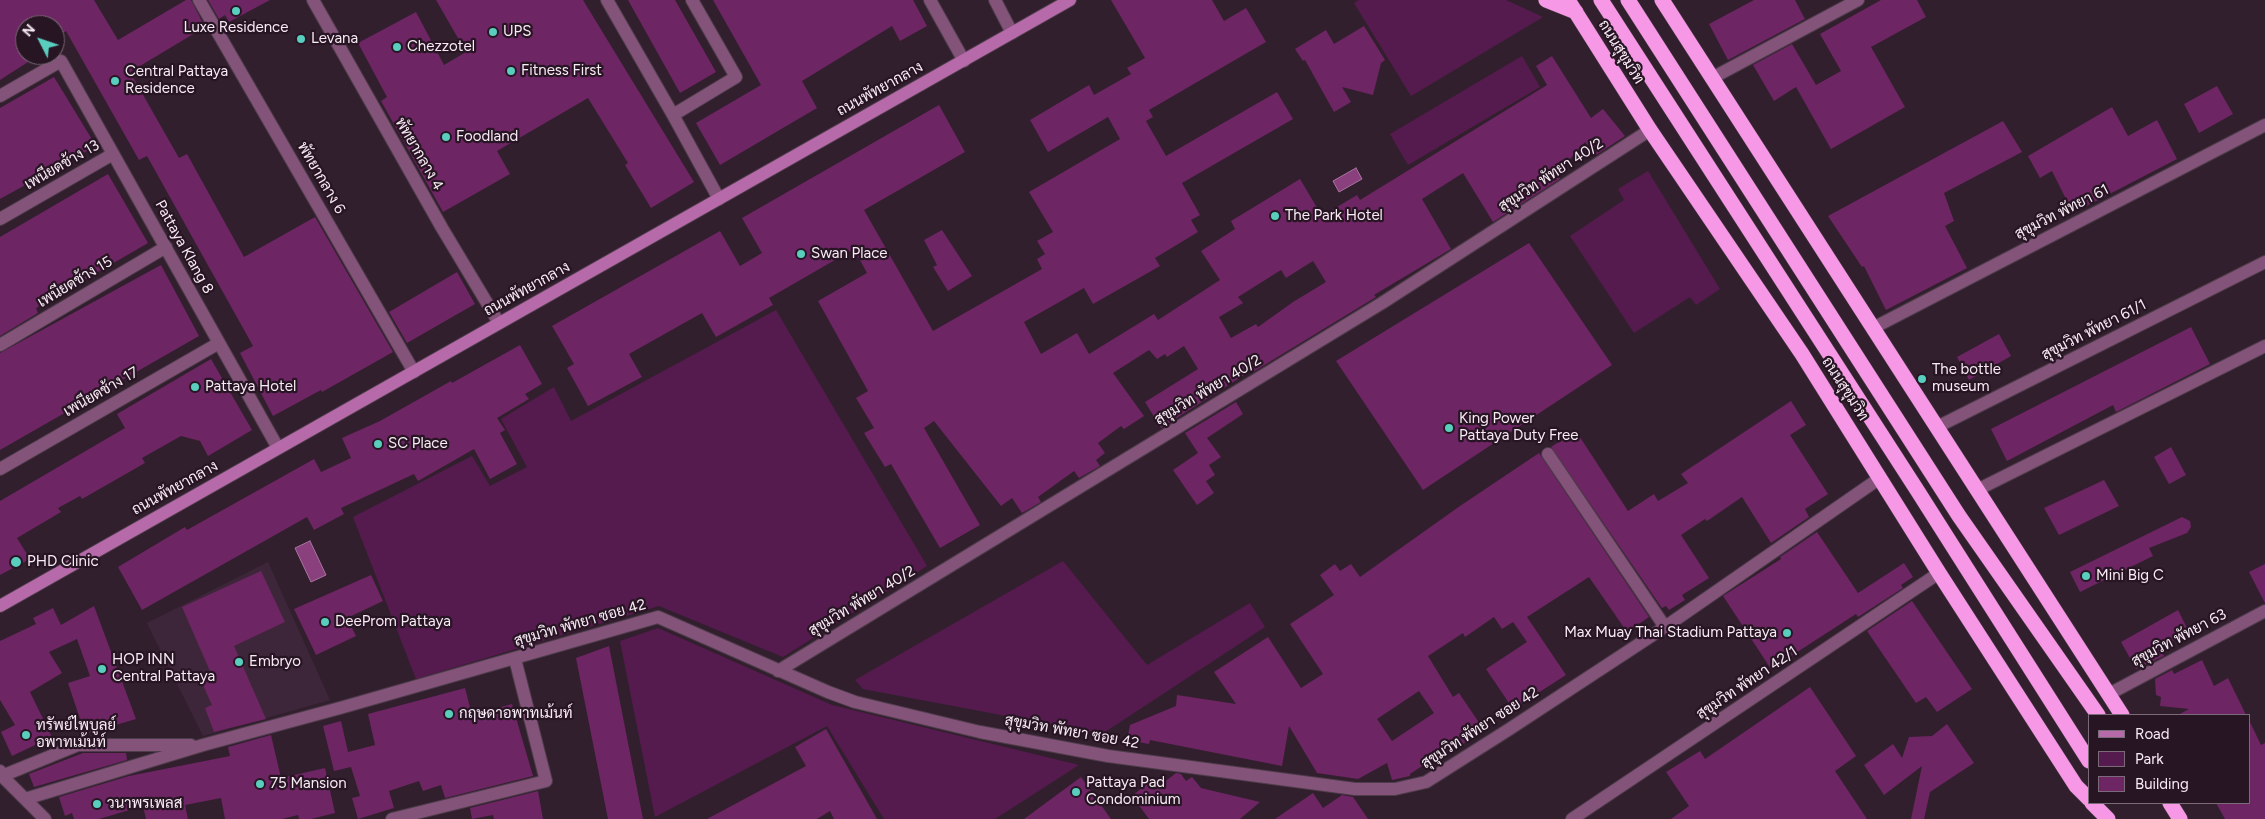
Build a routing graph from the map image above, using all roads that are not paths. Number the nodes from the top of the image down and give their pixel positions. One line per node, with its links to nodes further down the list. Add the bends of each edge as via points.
1 (199, 0): 31 (street, พัทยากลาง 6)
2 (313, 0): 26 (street, พัทยากลาง 4)
3 (607, 0): 18 (street)
4 (692, 0): 18 (street, via 736,77)
5 (930, 0): 15 (street)
6 (995, 0): 14 (street)
7 (1070, 0): 14 (main road, ถนนพัทยากลาง)
8 (1546, 0): 13 (highway)
9 (1601, 0): 48 (highway, ถนนสุขุมวิท)
10 (1628, 0): 45 (highway, ถนนสุขุมวิท, via 1959,516)
11 (1662, 0): 16 (highway)
12 (1858, 0): 16 (street)
13 (1572, 6): 20 (highway, ถนนสุขุมวิท)
14 (1012, 33): 15 (main road, ถนนพัทยากลาง)
15 (964, 60): 22 (main road, ถนนพัทยากลาง)
16 (1712, 78): 27 (highway)
17 (0, 96): 21 (street, Pattaya Klang 8, via 61,61)
18 (673, 115): 22 (street)
19 (2265, 125): 27 (street, สุขุมวิท พัทยา 61)
20 (1650, 130): 36 (highway, ถนนสุขุมวิท, via 1802,354); 43 (street, สุขุมวิท พัทยา 40/2, via 1382,303)
21 (114, 154): 23 (street, เพนียดช้าง 13); 24 (street, Pattaya Klang 8)
22 (719, 199): 26 (main road, ถนนพัทยากลาง)
23 (0, 219)
24 (166, 247): 28 (street, Pattaya Klang 8); 29 (street, เพนียดช้าง 15)
25 (2265, 262): 32 (street, สุขุมวิท พัทยา 61/1)
26 (499, 323): 31 (main road, ถนนพัทยากลาง)
27 (1873, 328): 32 (highway)
28 (219, 343): 33 (street, Pattaya Klang 8); 35 (street, เพนียดช้าง 17)
29 (0, 345)
30 (2265, 346): 37 (street)
31 (414, 372): 33 (main road, ถนนพัทยากลาง)
32 (1937, 427): 37 (highway)
33 (278, 448): 39 (main road, ถนนพัทยากลาง)
34 (1548, 454): 41 (street)
35 (0, 469)
36 (1880, 478): 38 (highway, ถนนสุขุมวิท); 41 (street, สุขุมวิท พัทยา ซอย 42)
37 (1977, 490): 44 (highway)
38 (1939, 574): 50 (highway, ถนนสุขุมวิท, via 2076,786); 57 (street, สุขุมวิท พัทยา 42/1)
39 (0, 606)
40 (2265, 611): 44 (street, สุขุมวิท พัทยา 63)
41 (1665, 627): 43 (street, สุขุมวิท พัทยา ซอย 42, via 1426,782 1395,789 1355,789 1118,757 989,733 855,702)
42 (515, 659): 43 (street, สุขุมวิท พัทยา ซอย 42, via 658,617); 47 (street, สุขุมวิท พัทยา ซอย 42); 56 (street, via 546,781)
43 (778, 670)
44 (2109, 694): 46 (highway)
45 (2097, 714)
46 (2121, 714)
47 (202, 745): 49 (street, via 78,745); 51 (street)
48 (2088, 759)
49 (1, 775): 51 (street)
50 (2088, 798)
51 (25, 799): 55 (street)
52 (2093, 804): 58 (highway)
53 (2106, 804): 58 (highway)
54 (2171, 804): 59 (highway)
55 (45, 819)
56 (392, 819)
57 (1572, 819)
58 (2109, 819)
59 (2180, 819)

